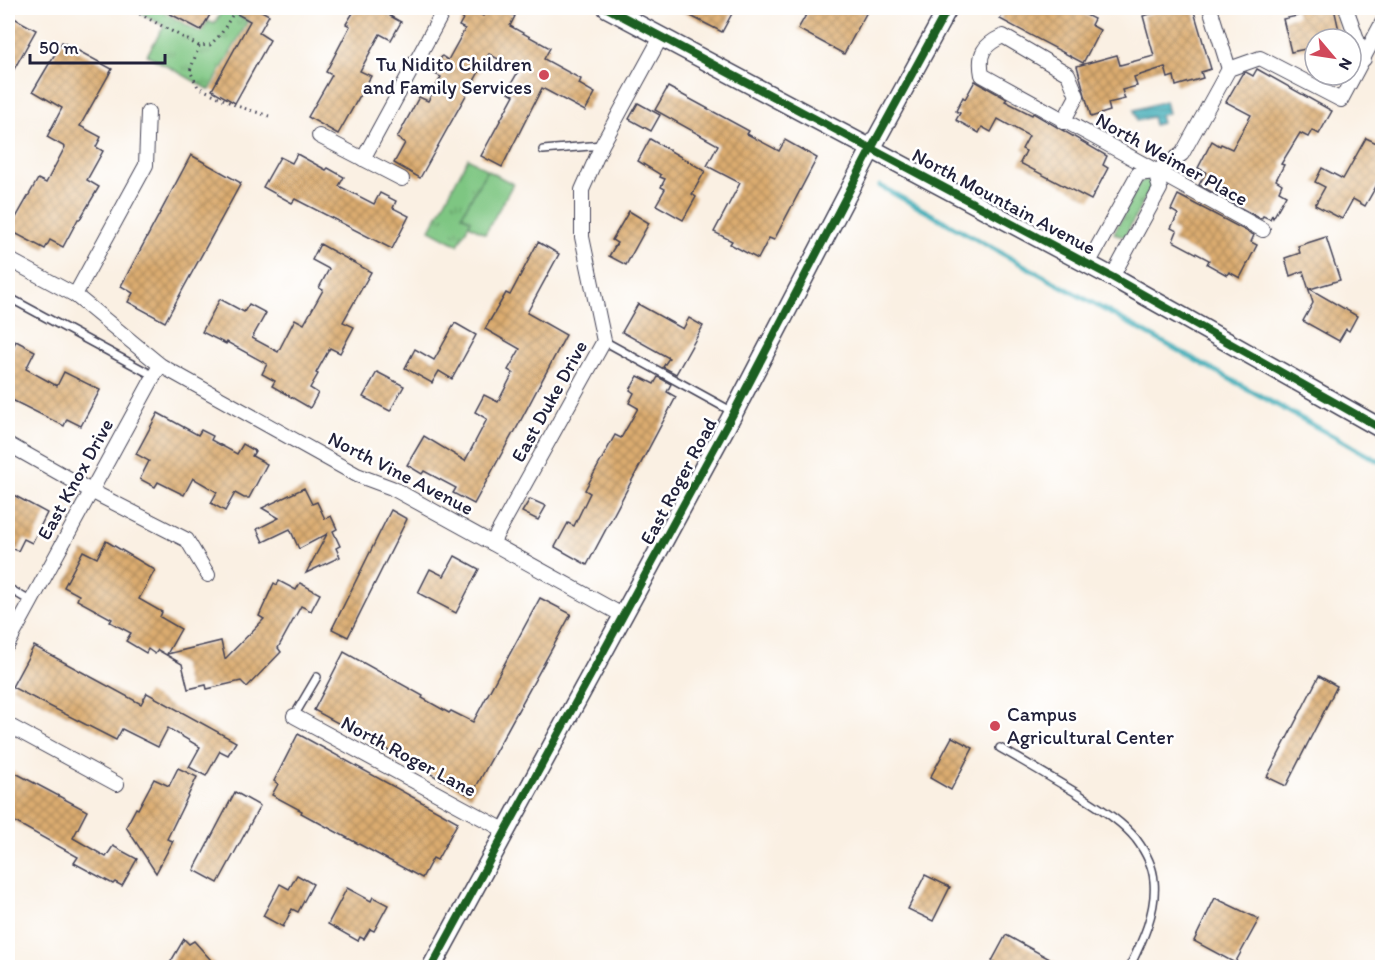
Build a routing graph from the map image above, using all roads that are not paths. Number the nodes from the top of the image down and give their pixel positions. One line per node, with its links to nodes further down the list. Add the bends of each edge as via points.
1 (445, 8): 17 (street)
2 (607, 8): 6 (street, North Mountain Avenue)
3 (948, 8): 15 (street, East Roger Road)
4 (1210, 8): 10 (street)
5 (1346, 8): 9 (street)
6 (633, 14): 8 (street, North Mountain Avenue)
7 (1383, 23): 9 (street)
8 (661, 37): 14 (street, East Duke Drive); 15 (street, North Mountain Avenue)
9 (1364, 59): 10 (street, via 1341,100 1260,58)
10 (1229, 69): 18 (street, via 1182,154)
11 (148, 112): 24 (street, via 146,165)
12 (1063, 122): 12 (street, North Weimer Place, via 982,75 979,60 990,42 1003,36 1068,74 1077,96); 18 (street, North Weimer Place)
13 (319, 136): 17 (street)
14 (602, 145): 16 (lane); 26 (street, East Duke Drive, via 582,190 582,237)
15 (871, 149): 22 (street, North Mountain Avenue); 28 (street, East Roger Road)
16 (543, 150)
17 (363, 159): 19 (street)
18 (1155, 172): 20 (street, North Weimer Place); 22 (street, via 1138,174); 23 (street, via 1160,189)
19 (402, 179)
20 (1263, 230)
21 (8, 258): 24 (street, North Vine Avenue)
22 (1088, 264): 23 (street, North Mountain Avenue)
23 (1112, 277): 29 (street, North Mountain Avenue)
24 (75, 295): 27 (street, North Vine Avenue)
25 (8, 297): 27 (lane)
26 (604, 341): 28 (lane); 32 (street, East Duke Drive)
27 (157, 371): 31 (street, East Knox Drive); 32 (street, North Vine Avenue, via 357,475 393,488)
28 (734, 412): 36 (street, East Roger Road)
29 (1383, 429)
30 (8, 444): 31 (street)
31 (91, 491): 33 (street, via 187,540); 35 (street, East Knox Drive)
32 (492, 543): 36 (street, North Vine Avenue)
33 (208, 575)
34 (8, 588): 35 (lane)
35 (30, 601): 37 (street, East Knox Drive)
36 (624, 616): 43 (street, East Roger Road)
37 (8, 644)
38 (317, 677): 39 (lane)
39 (294, 716): 43 (street, North Roger Lane)
40 (8, 725): 42 (street)
41 (1000, 748): 45 (lane, via 1105,811 1135,838 1148,860 1154,881 1152,908 1145,936)
42 (117, 784)
43 (506, 831): 44 (street, East Roger Road)
44 (431, 968)
45 (1129, 968)

